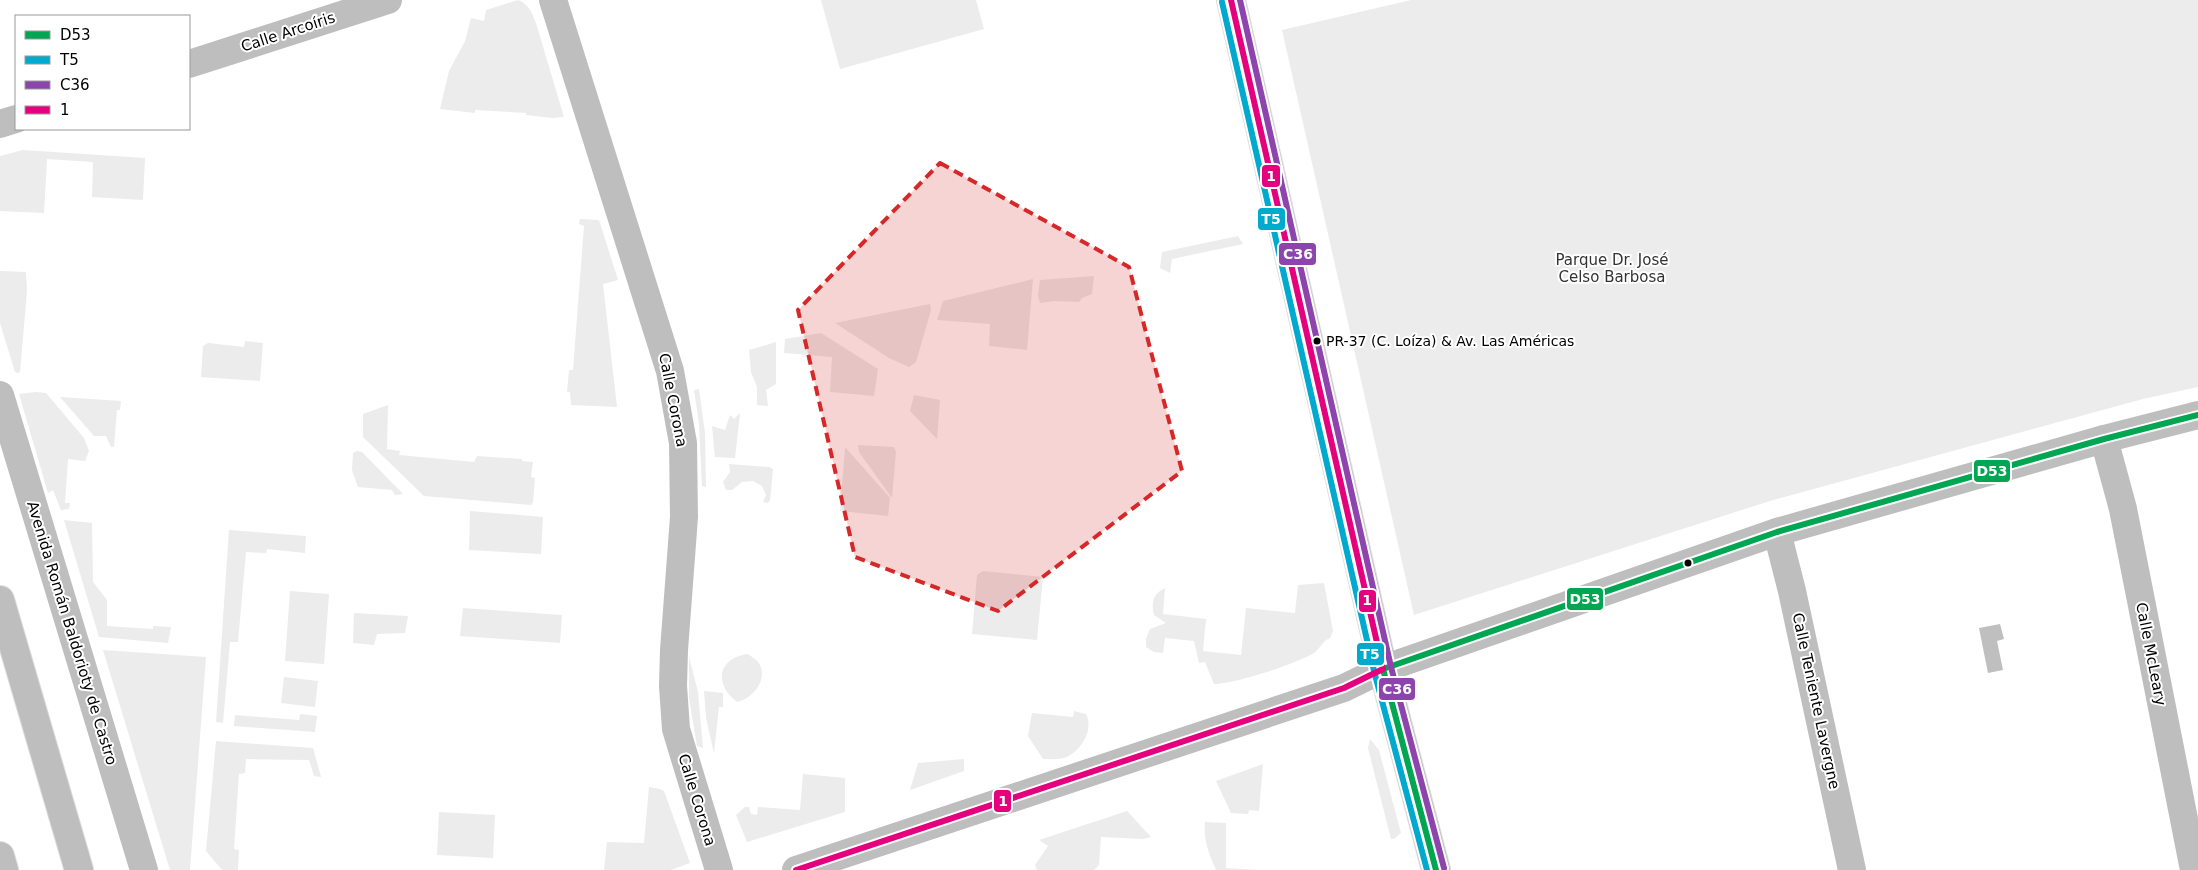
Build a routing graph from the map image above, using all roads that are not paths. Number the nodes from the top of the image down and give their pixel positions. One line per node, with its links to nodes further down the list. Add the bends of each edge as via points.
1 (388, 0): 4 (main road, Calle Arcoíris)
2 (553, 0): 17 (main road, Calle Corona, via 670,371 683,443 684,517 673,686 676,729)
3 (1231, 0): 12 (main road)
4 (190, 64)
5 (15, 119): 6 (main road)
6 (0, 124)
7 (0, 395): 16 (main road, Avenida Román Baldorioty de Castro)
8 (2198, 415): 9 (main road)
9 (2104, 439): 10 (main road); 21 (main road, Calle McLeary, via 2123,508)
10 (1777, 532): 12 (main road); 20 (main road, Calle Teniente Lavergne)
11 (0, 600): 15 (main road)
12 (1383, 669): 18 (main road, via 1336,690); 19 (main road)
13 (0, 856): 14 (main road)
14 (4, 870)
15 (79, 870)
16 (144, 870)
17 (719, 870)
18 (796, 870)
19 (1436, 870)
20 (1852, 870)
21 (2194, 870)

